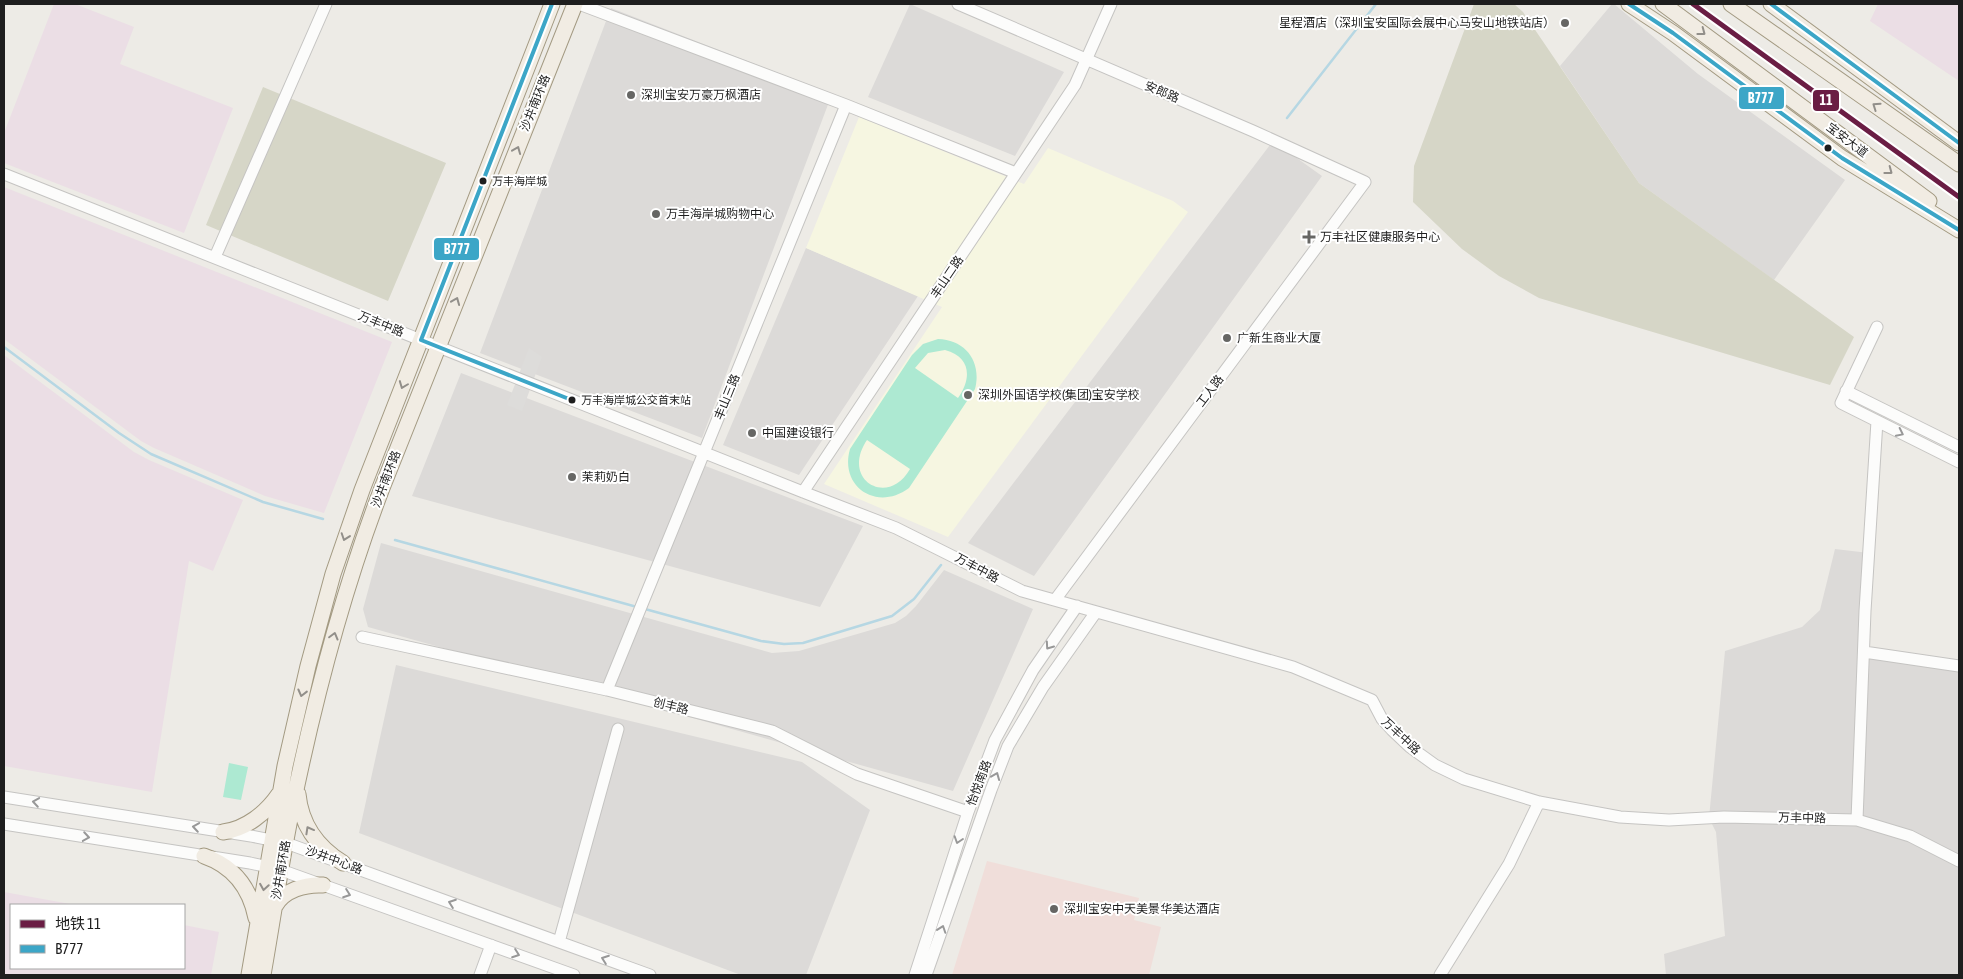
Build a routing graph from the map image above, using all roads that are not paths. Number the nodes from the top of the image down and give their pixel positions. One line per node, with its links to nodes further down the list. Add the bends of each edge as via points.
1 (326, 4): 20 (street)
2 (552, 4): 22 (main road, 沙井南环路)
3 (575, 4): 23 (main road, 沙井南环路, one-way to 3)
4 (579, 4): 12 (street)
5 (958, 4): 11 (street, 安郎路)
6 (1110, 4): 11 (street, 丰山二路)
7 (1629, 4): 19 (main road, via 1842,158)
8 (1663, 4): 18 (main road, 宝安大道, one-way to 18)
9 (1731, 4): 14 (main road, one-way to 9)
10 (1771, 4): 13 (main road)
11 (1087, 60): 15 (street, 丰山二路, via 1075,85); 17 (street, 安郎路)
12 (846, 105): 15 (street); 27 (street, 丰山三路)
13 (1959, 143)
14 (1959, 164)
15 (1016, 173): 29 (street, 丰山二路)
16 (4, 174): 20 (street, 万丰中路)
17 (1365, 182): 30 (street, 工人路)
18 (1959, 224)
19 (1959, 230)
20 (214, 258): 22 (street, 万丰中路)
21 (1877, 327): 24 (street)
22 (421, 340): 23 (street, 万丰中路); 38 (main road, 沙井南环路, one-way to 38, via 341,550 316,634)
23 (438, 347): 27 (street, 万丰中路); 39 (main road, 沙井南环路, one-way to 23, via 334,632 356,560)
24 (1846, 391): 25 (street, via 1841,403); 26 (street)
25 (1876, 421): 28 (street, one-way to 28); 34 (street)
26 (1959, 448)
27 (704, 453): 29 (street, 万丰中路); 36 (street, 丰山三路)
28 (1959, 462)
29 (803, 492): 30 (street, 万丰中路, via 896,528 1010,586)
30 (1055, 600): 31 (street, 万丰中路)
31 (1077, 606): 32 (street, 万丰中路); 44 (street, 怡悦南路, one-way to 44, via 1033,670 995,740)
32 (1096, 612): 43 (street, 万丰中路, via 1293,667 1364,696 1372,700 1392,730 1435,765 1464,779); 64 (street, 怡悦南路, one-way to 32, via 1008,746 1043,686)
33 (362, 637): 36 (street, 创丰路)
34 (1864, 652): 35 (street); 45 (street)
35 (1959, 666)
36 (607, 690): 44 (street, 创丰路, via 772,731 857,774)
37 (618, 729): 56 (street)
38 (292, 738): 39 (main road, via 292,746 297,749); 41 (main road, 沙井南环路)
39 (307, 743): 40 (main road, 沙井南环路)
40 (297, 782): 48 (main road, 沙井南环路); 51 (main road, one-way to 40, via 310,833 301,811)
41 (281, 791): 47 (main road, via 271,805 254,819); 48 (main road, 沙井南环路)
42 (4, 797): 47 (street, 沙井中心路, one-way to 42)
43 (1540, 802): 45 (street, 万丰中路, via 1620,817 1669,820 1724,817); 65 (street, via 1509,864)
44 (968, 812): 63 (street, 怡悦南路, one-way to 63)
45 (1857, 820): 50 (street, 万丰中路, via 1910,836)
46 (4, 824): 49 (street, one-way to 49)
47 (223, 832): 48 (street, 沙井中心路)
48 (279, 841): 51 (street, 沙井中心路); 52 (main road, 沙井南环路)
49 (204, 856): 52 (street); 55 (main road, via 221,863 242,884 252,903)
50 (1959, 861)
51 (343, 863): 56 (street, 沙井中心路, one-way to 51)
52 (274, 868): 53 (street); 54 (main road, 沙井南环路); 55 (main road, 沙井南环路, one-way to 55)
53 (323, 885): 54 (main road, via 291,891); 57 (street, one-way to 57)
54 (275, 908): 59 (main road, 沙井南环路)
55 (256, 931): 58 (main road, 沙井南环路)
56 (559, 942): 62 (street, 沙井中心路, one-way to 56)
57 (491, 945): 60 (street); 61 (street, one-way to 61)
58 (249, 975)
59 (264, 975)
60 (480, 975)
61 (574, 975)
62 (650, 975)
63 (915, 975)
64 (926, 975)
65 (1440, 975)

